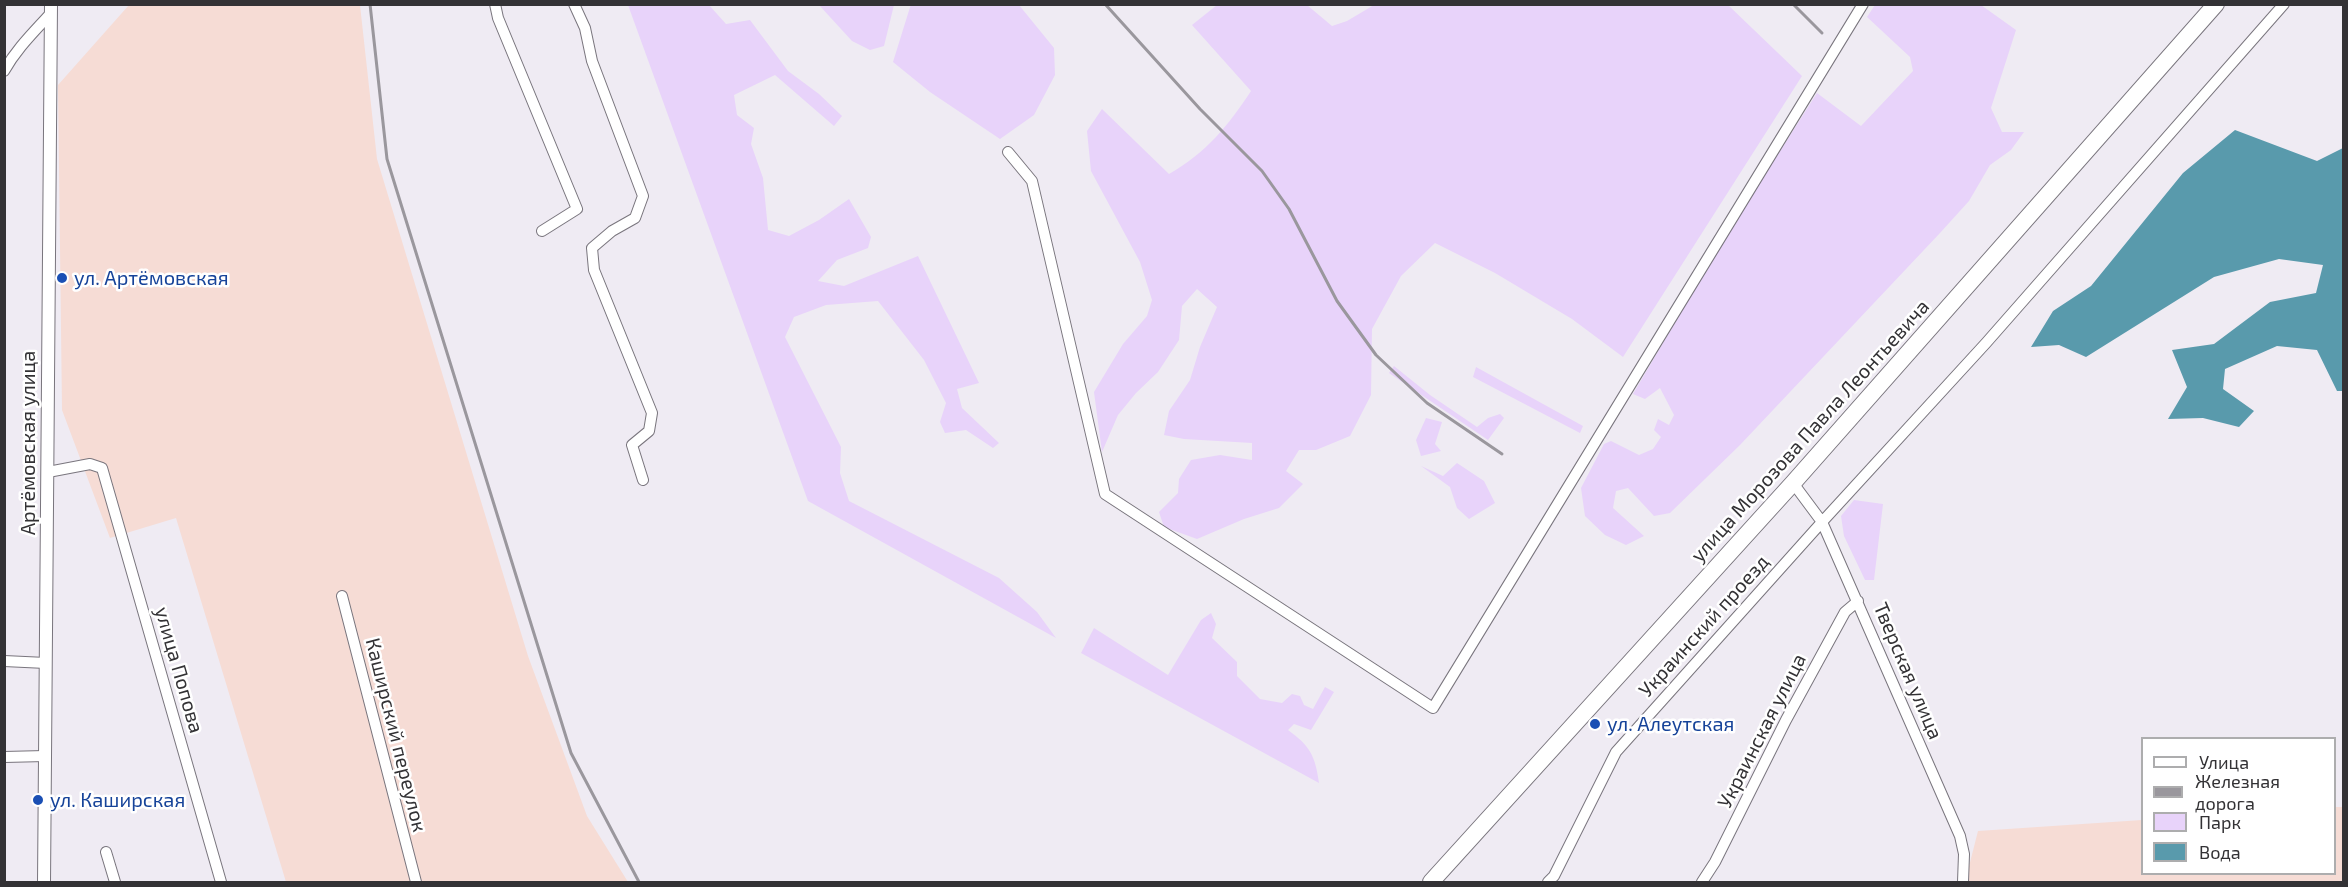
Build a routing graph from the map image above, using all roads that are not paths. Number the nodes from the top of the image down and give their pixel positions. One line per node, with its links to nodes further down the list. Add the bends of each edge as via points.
1 (495, 4): 9 (street, via 577,209)
2 (574, 4): 11 (street, via 643,196 635,218 592,248 594,270 652,413 649,431 632,445)
3 (1863, 4): 8 (street, via 1433,708 1105,494 1032,181)
4 (2216, 4): 12 (main road, улица Морозова Павла Леонтьевича)
5 (2284, 4): 13 (street, Украинский проезд, via 1986,343)
6 (51, 9): 7 (street); 10 (street, Артёмовская улица)
7 (4, 71)
8 (1008, 152)
9 (542, 231)
10 (48, 472): 17 (street, Артёмовская улица); 23 (street, улица Попова, via 90,464 102,468)
11 (643, 480)
12 (1793, 483): 13 (street, Тверская улица); 25 (main road, улица Морозова Павла Леонтьевича)
13 (1822, 522): 15 (street, Тверская улица); 26 (street, Украинский проезд, via 1616,752)
14 (342, 596): 24 (street, Каширский переулок)
15 (1858, 601): 27 (street, Украинская улица, via 1839,622); 28 (street, Тверская улица, via 1960,836)
16 (4, 662): 17 (street)
17 (46, 663): 18 (street, Артёмовская улица)
18 (45, 756): 19 (street); 21 (street, Артёмовская улица)
19 (4, 757)
20 (106, 852): 22 (street)
21 (44, 882)
22 (116, 882)
23 (221, 882)
24 (416, 882)
25 (1431, 882)
26 (1548, 882)
27 (1702, 882)
28 (1963, 882)

